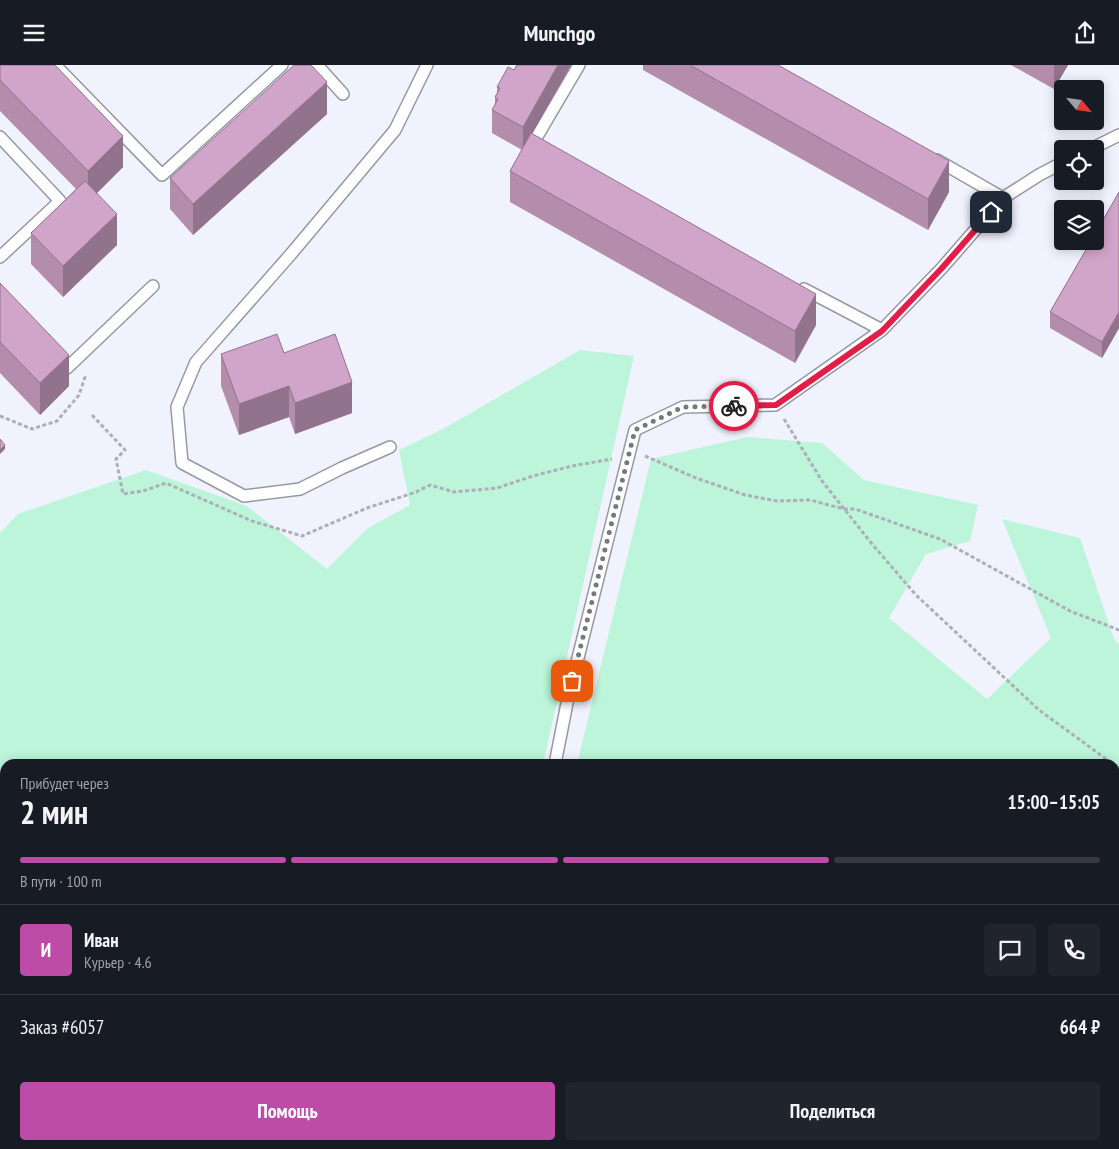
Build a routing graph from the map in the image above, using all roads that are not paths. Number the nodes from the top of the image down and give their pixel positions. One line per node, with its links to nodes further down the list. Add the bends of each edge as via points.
1 (55, 65): 2 (lane, via 162,175)
2 (282, 65)
3 (317, 65): 6 (lane)
4 (427, 65): 19 (lane, via 395,130 196,362 177,407 182,463 244,496 300,489)
5 (579, 65): 10 (lane, via 532,145)
6 (343, 94)
7 (1119, 135): 9 (lane)
8 (0, 137): 14 (lane, via 60,201)
9 (1104, 142)
10 (550, 154)
11 (927, 154): 13 (lane)
12 (1054, 167): 13 (lane)
13 (1003, 198): 17 (lane)
14 (0, 257)
15 (794, 284): 17 (lane)
16 (153, 286): 18 (lane, via 67,368)
17 (882, 331): 20 (lane, via 776,405 683,407 635,430)
18 (54, 354)
19 (390, 447)
20 (556, 759)

